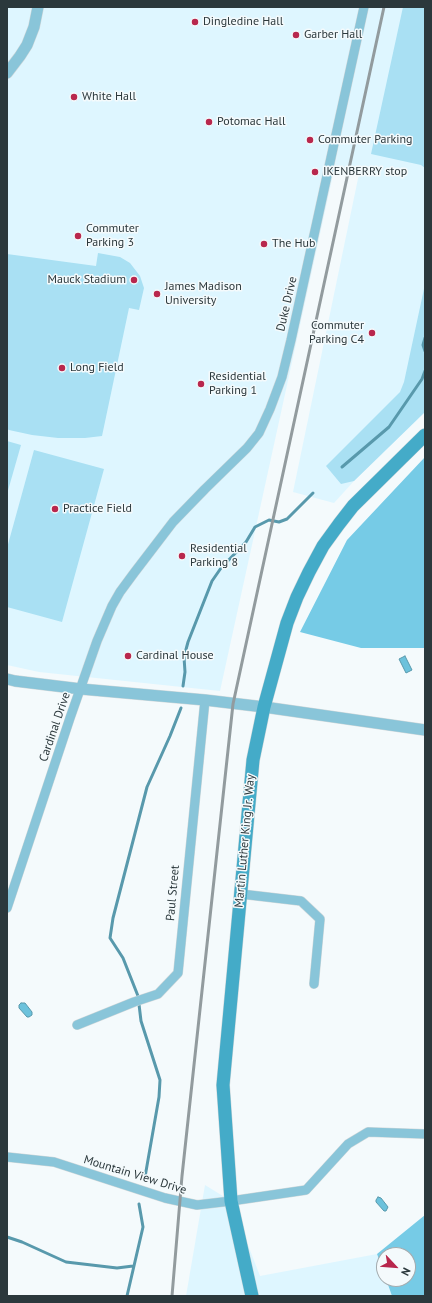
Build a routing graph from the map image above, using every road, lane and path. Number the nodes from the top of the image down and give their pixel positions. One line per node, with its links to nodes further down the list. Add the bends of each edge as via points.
1 (38, 7): 3 (street, via 27,45)
2 (364, 7): 5 (street, Duke Drive, via 291,340 282,377 270,409 259,433 247,448 173,522)
3 (7, 74)
4 (425, 435): 9 (main road, Martin Luther King Jr. Way, via 353,506 323,546 287,623)
5 (142, 562): 7 (street, Cardinal Drive, via 120,592 107,616)
6 (7, 679): 7 (street)
7 (81, 689): 8 (street); 12 (street, Cardinal Drive)
8 (205, 700): 9 (street); 14 (street, Paul Street, via 178,973 158,994)
9 (264, 708): 10 (street); 11 (main road, Martin Luther King Jr. Way, via 253,760)
10 (425, 730)
11 (241, 894): 13 (street, via 301,901 320,919); 17 (main road, Martin Luther King Jr. Way, via 223,1085)
12 (7, 908)
13 (314, 984)
14 (77, 1025)
15 (425, 1134): 17 (street, Mountain View Drive, via 368,1132 348,1144 306,1190)
16 (7, 1157): 17 (street, Mountain View Drive, via 54,1162 180,1202 197,1205)
17 (231, 1201): 18 (main road, Martin Luther King Jr. Way)
18 (252, 1296)

